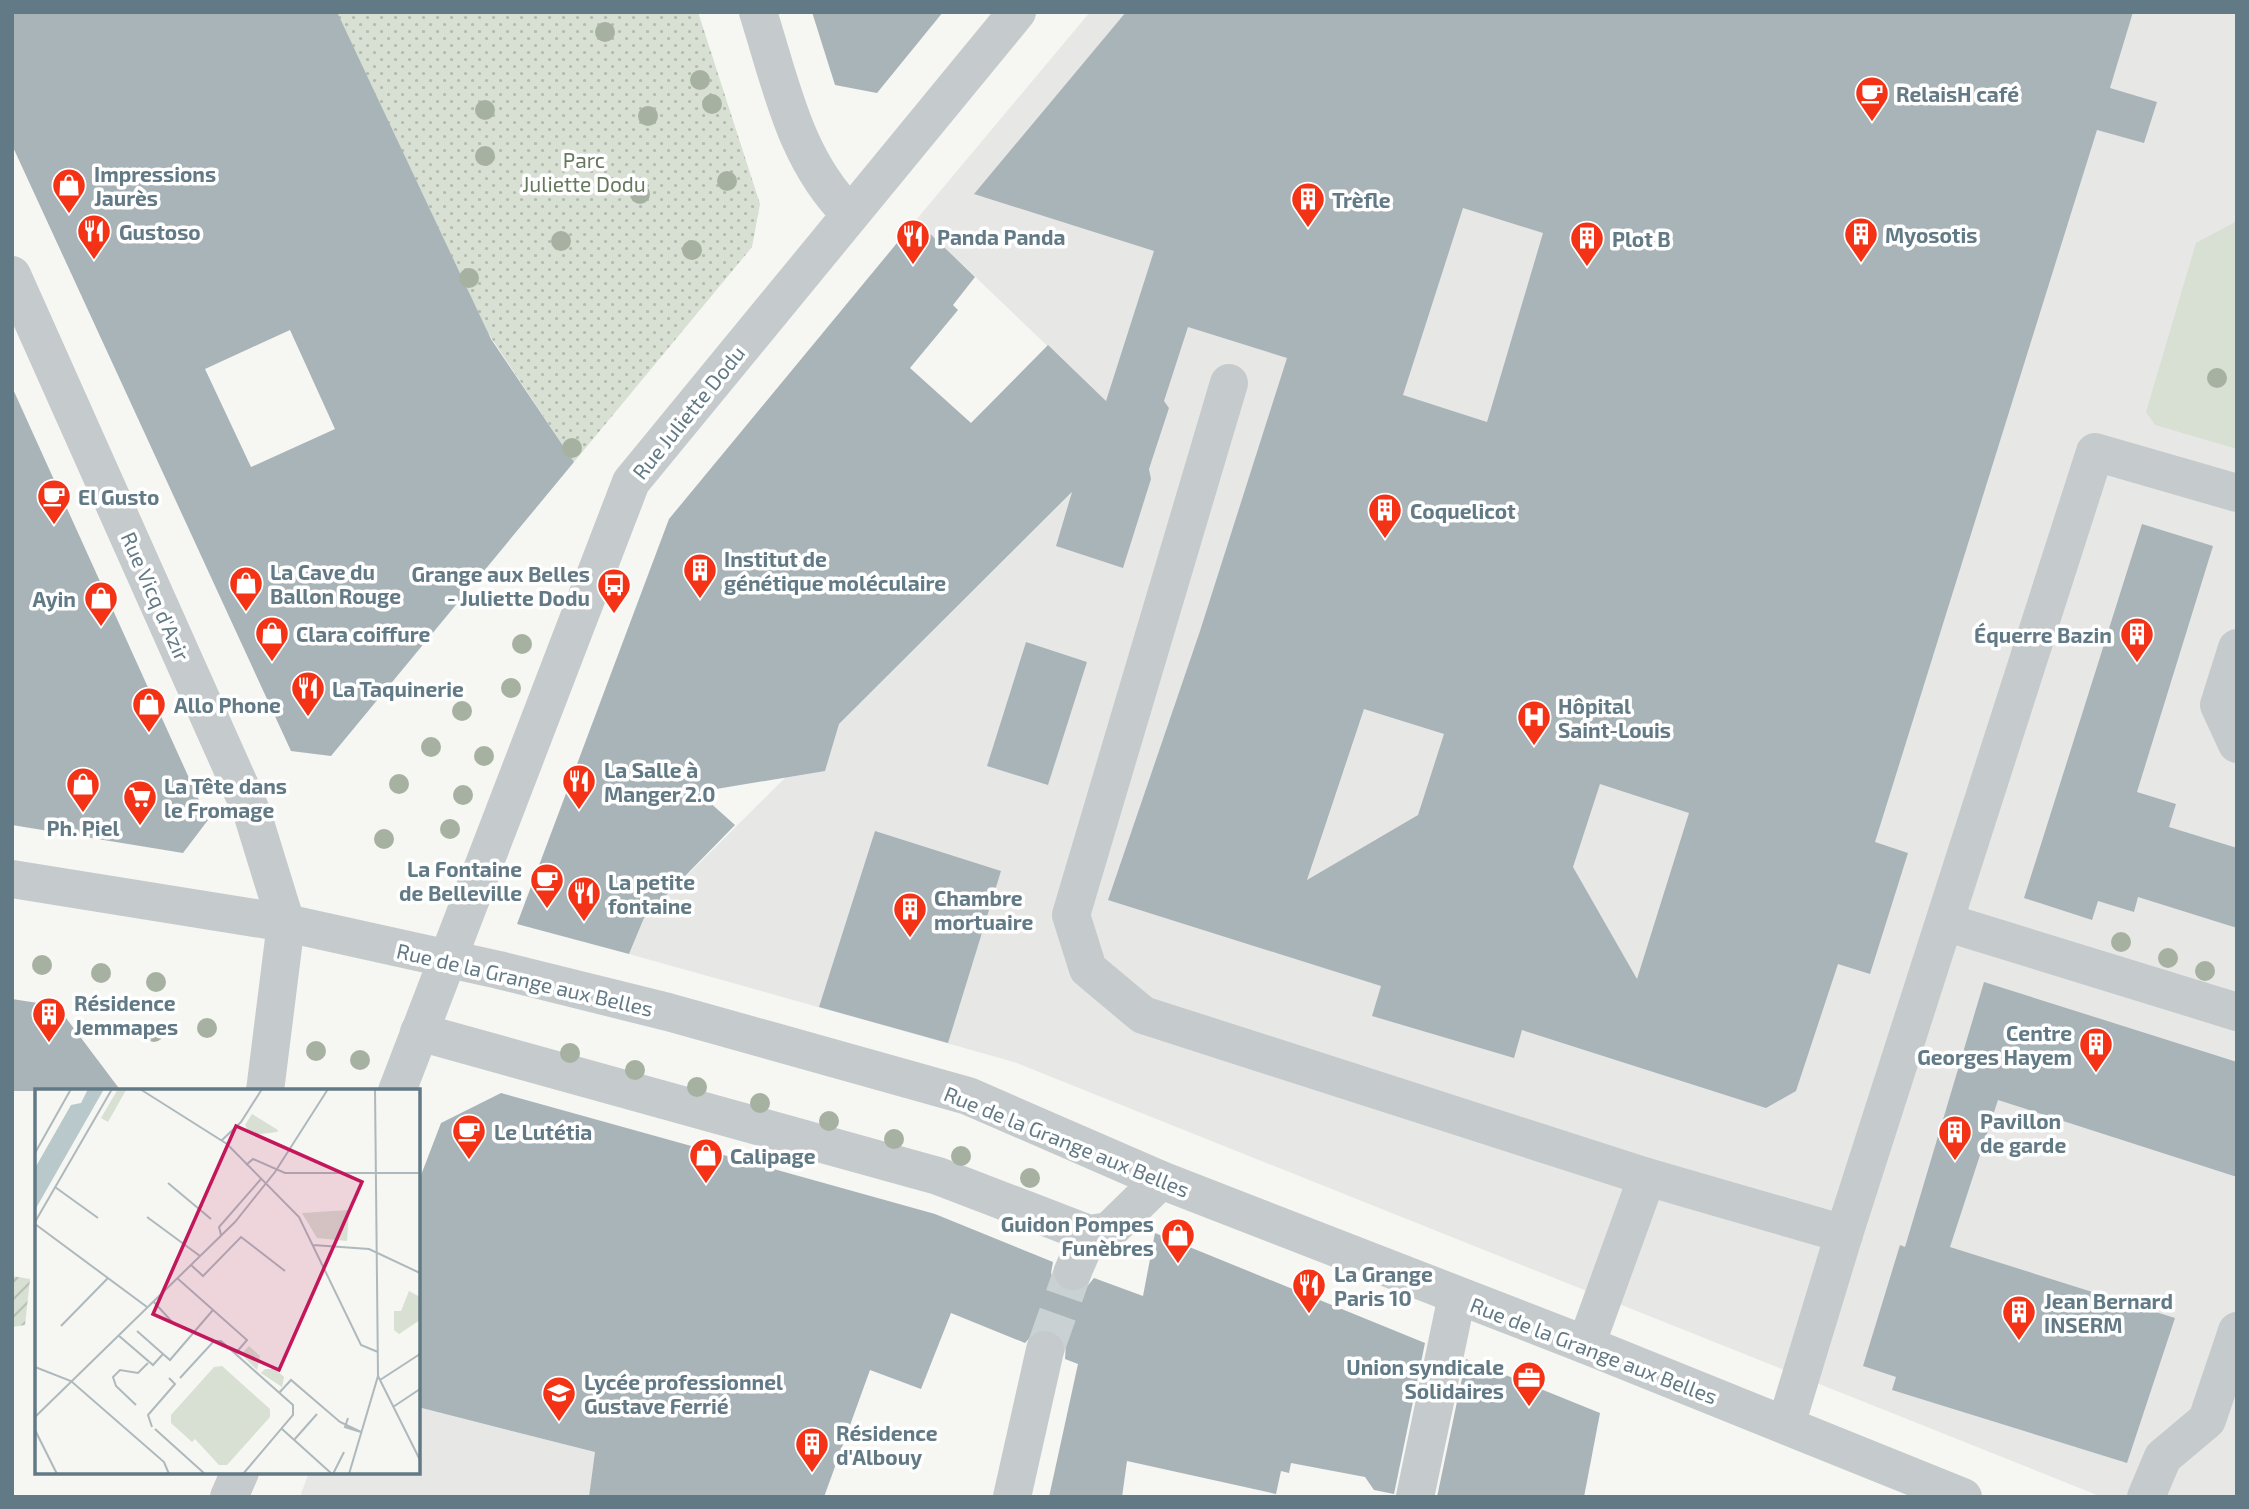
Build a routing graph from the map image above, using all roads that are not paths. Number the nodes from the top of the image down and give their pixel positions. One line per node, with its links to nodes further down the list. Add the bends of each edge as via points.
1 (758, 12): 3 (street, via 805,157 827,192)
2 (1017, 12): 3 (street, Rue Juliette Dodu)
3 (850, 215): 12 (street, Rue Juliette Dodu, via 631,482)
4 (12, 275): 11 (street, Rue Vicq d'Azir, via 253,813)
5 (1229, 383): 17 (street, via 1071,915 1088,969 1143,1015)
6 (2237, 493): 10 (street, via 2095,452)
7 (2237, 648): 8 (street, via 2219,705)
8 (2237, 744)
9 (12, 879): 11 (street, Rue de la Grange aux Belles)
10 (1945, 922): 13 (street); 20 (street)
11 (286, 923): 12 (street, Rue de la Grange aux Belles); 15 (street)
12 (445, 960): 14 (street, Rue Juliette Dodu); 18 (street, Rue de la Grange aux Belles, via 668,1012 968,1096)
13 (2237, 1012)
14 (419, 1032): 16 (street, Rue Juliette Dodu); 19 (street, via 938,1176)
15 (265, 1089)
16 (398, 1089)
17 (1647, 1177): 20 (street); 24 (street)
18 (1161, 1180): 19 (street, via 1109,1231); 22 (street, Rue de la Grange aux Belles)
19 (1089, 1234): 21 (street)
20 (1844, 1234): 26 (street)
21 (1073, 1271)
22 (1457, 1297): 24 (street, Rue de la Grange aux Belles); 30 (street)
23 (2237, 1331): 32 (street, via 2207,1420 2163,1457)
24 (1586, 1345): 26 (street, Rue de la Grange aux Belles)
25 (1045, 1350): 29 (street)
26 (1786, 1425): 31 (street, Rue de la Grange aux Belles)
27 (239, 1474): 28 (street)
28 (229, 1497)
29 (1012, 1497)
30 (1415, 1497)
31 (1963, 1497)
32 (2146, 1497)

